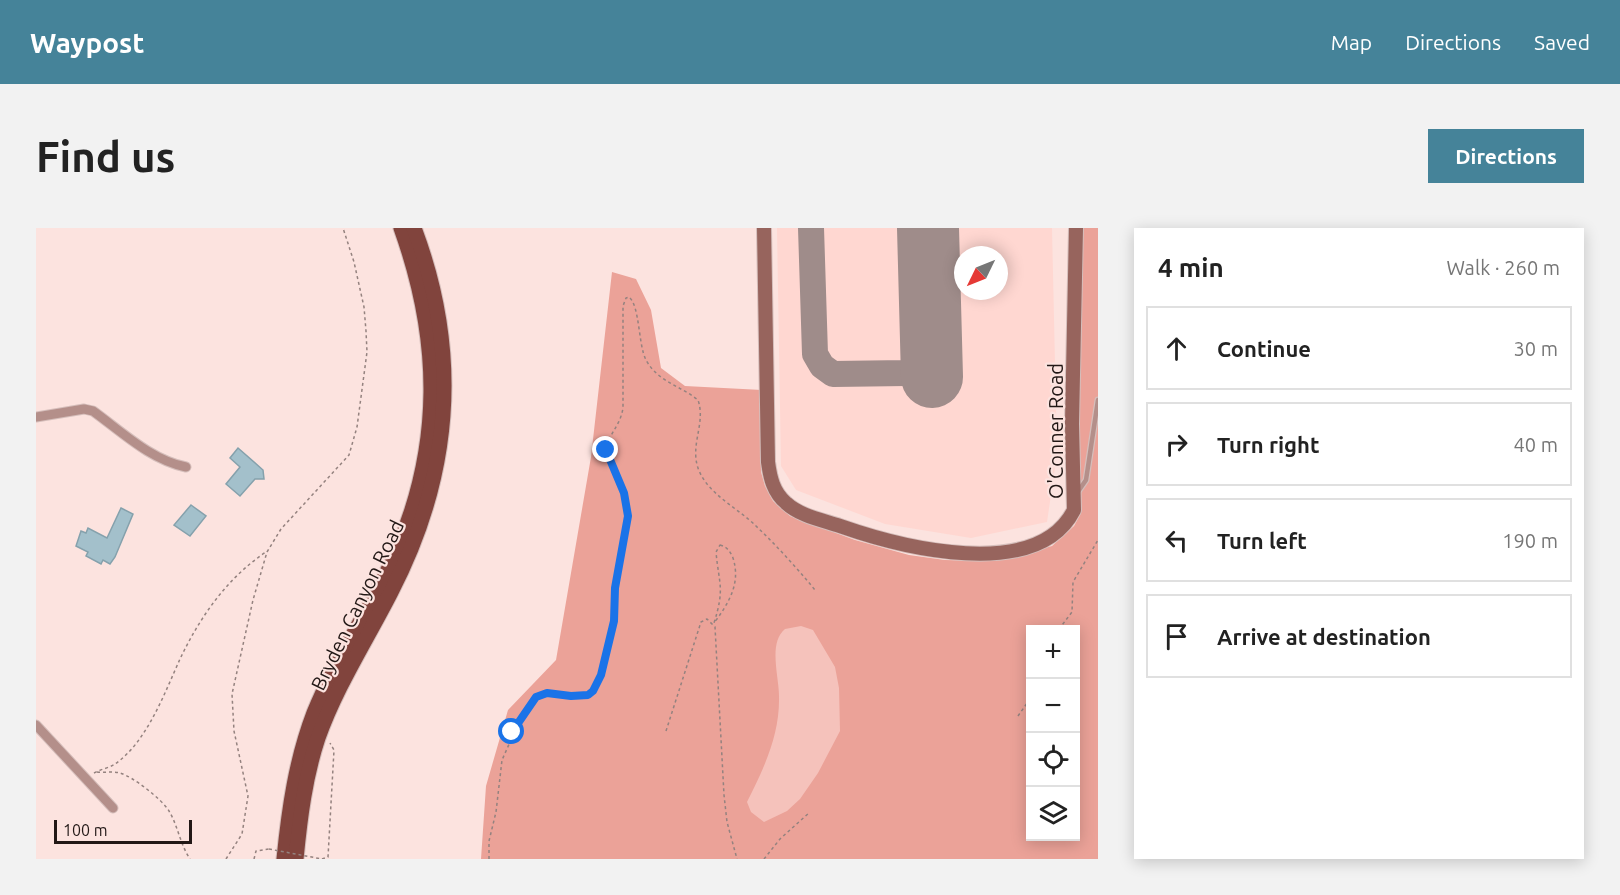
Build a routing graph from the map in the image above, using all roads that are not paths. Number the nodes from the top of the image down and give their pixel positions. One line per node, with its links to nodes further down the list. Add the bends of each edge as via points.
1 (401, 228): 12 (main road, Bryden Canyon Road, via 418,277 428,326 432,380 427,451 410,518 395,555 314,713 294,781)
2 (414, 228): 11 (main road, Bryden Canyon Road, via 436,296 442,332 445,387 439,452 412,547 321,731 308,777)
3 (764, 228): 8 (street, O'Conner Road, via 768,462 772,484 785,503 804,514 911,548 980,553 1011,550 1048,539 1068,521)
4 (1076, 228): 8 (street, O'Conner Road, via 1072,423)
5 (1098, 400): 8 (lane, via 1086,480)
6 (36, 417): 7 (street, via 93,411 170,464)
7 (186, 466)
8 (1075, 497)
9 (36, 725): 10 (street)
10 (113, 808)
11 (301, 855)
12 (284, 859)

